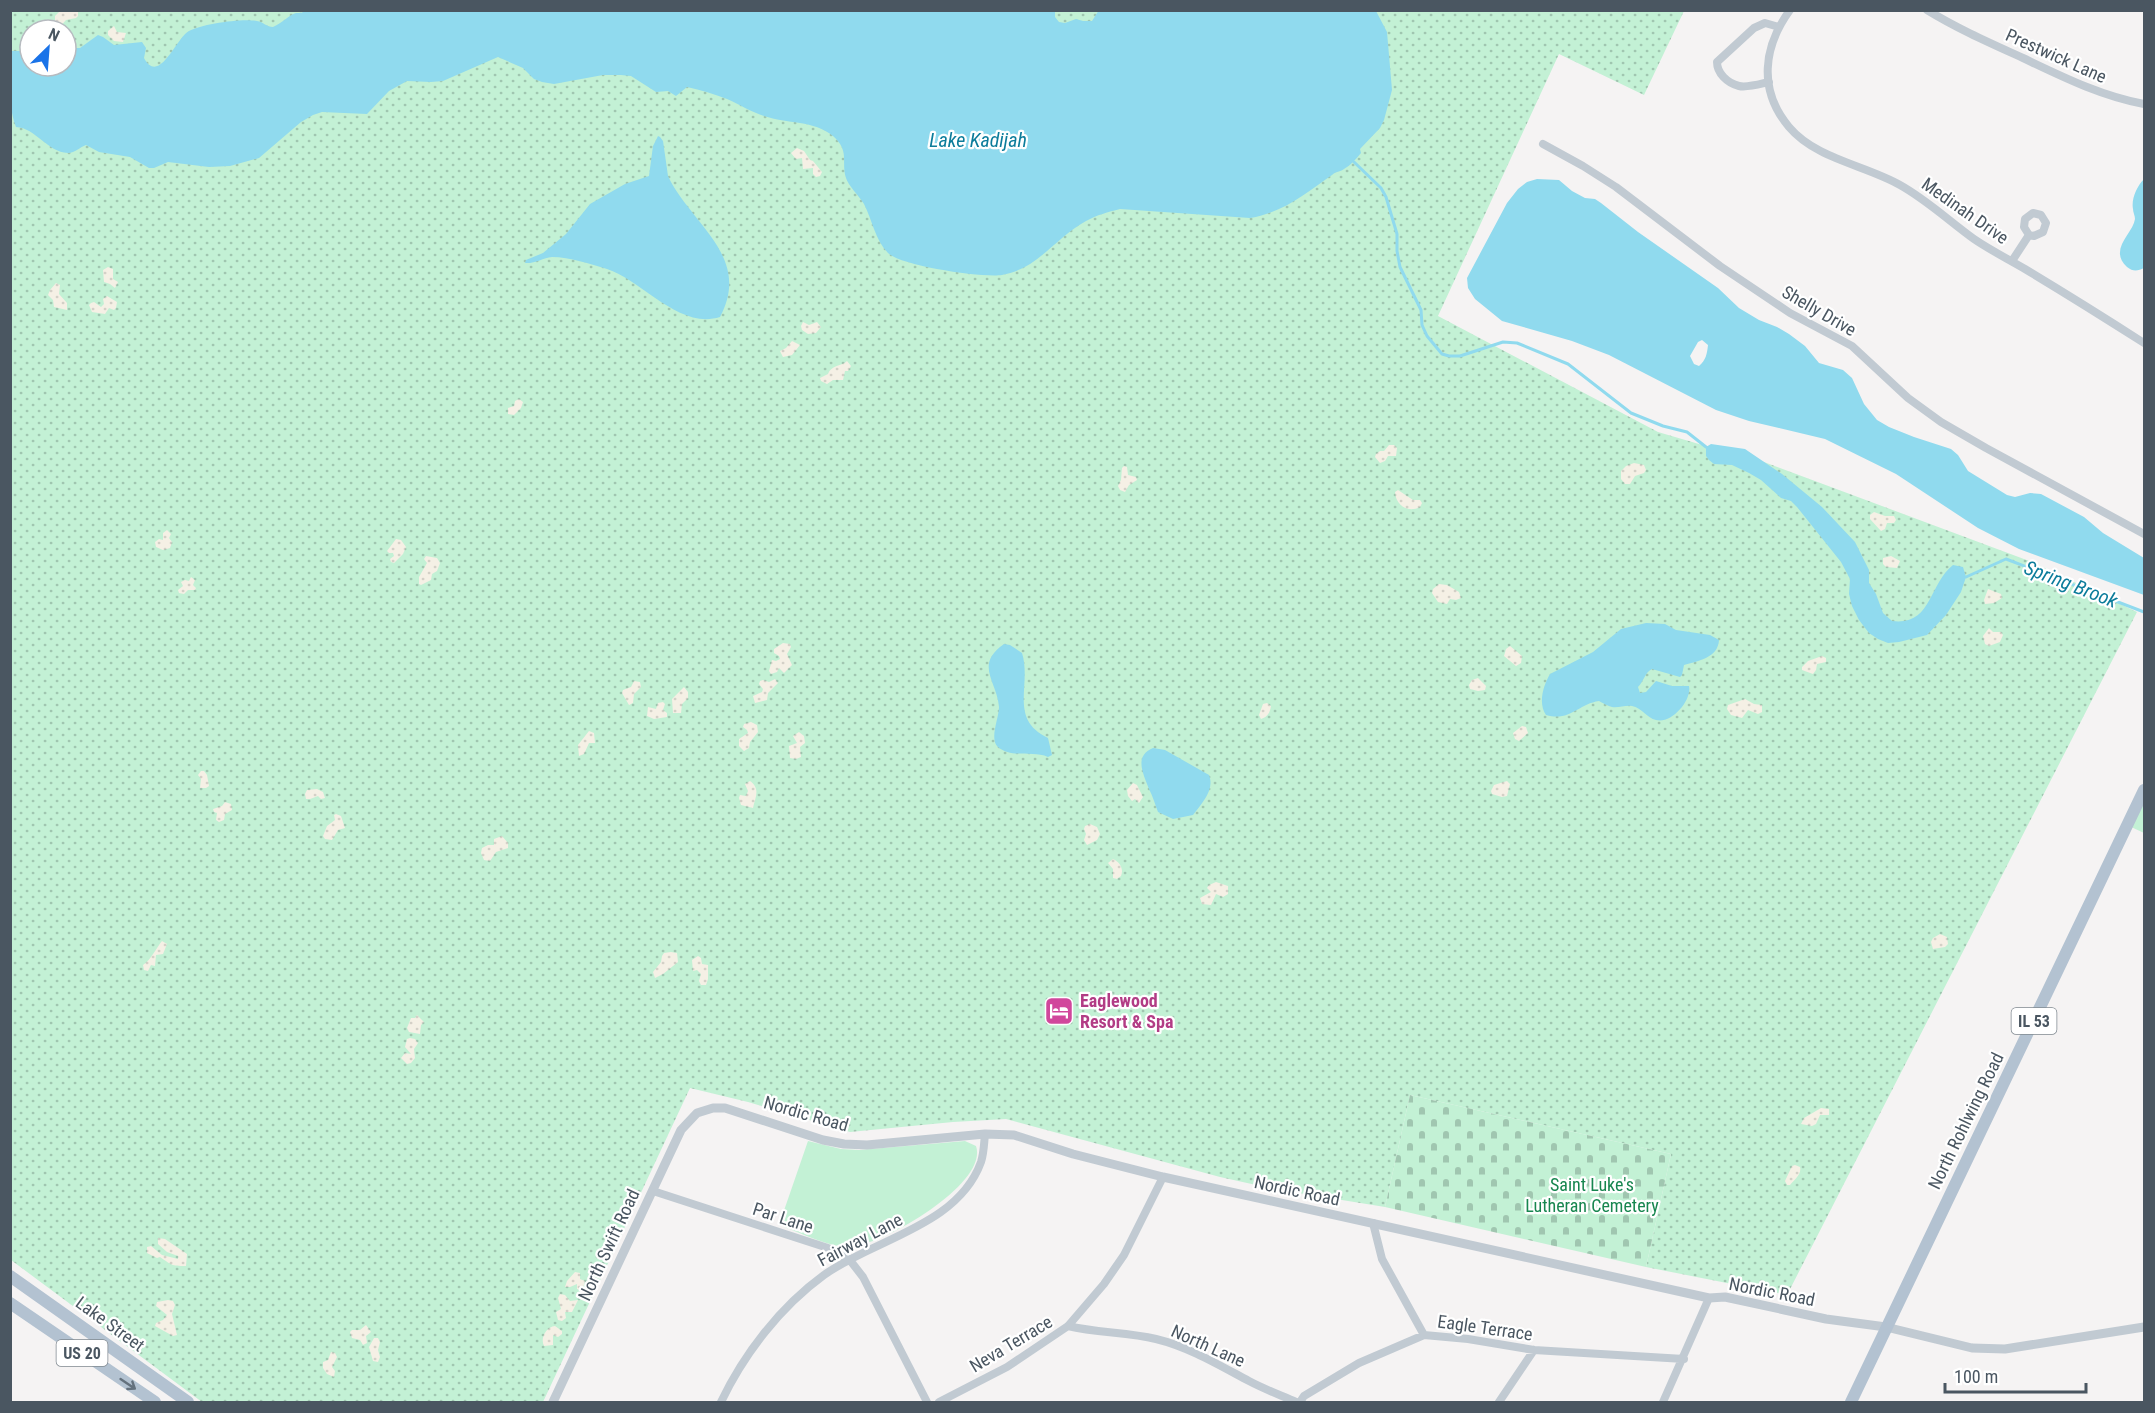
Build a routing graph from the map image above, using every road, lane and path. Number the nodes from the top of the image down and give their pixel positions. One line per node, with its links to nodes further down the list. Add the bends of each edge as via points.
1 (1790, 10): 3 (street)
2 (1927, 10): 5 (street, Prestwick Lane, via 2085,88)
3 (1779, 27): 4 (street, via 1768,56); 4 (street, via 1765,23 1754,28 1718,62 1720,75 1739,86)
4 (1769, 82): 8 (street, Medinah Drive, via 1774,104 1787,125 1806,143 1901,186 1975,240)
5 (2145, 104)
6 (1543, 144): 10 (street, Shelly Drive, via 1616,187 1790,313 1852,346 1908,398 1941,422)
7 (2029, 235): 8 (street)
8 (2013, 261): 9 (street, Medinah Drive)
9 (2145, 343)
10 (2145, 534)
11 (2145, 790): 22 (main road, North Rohlwing Road / IL 53)
12 (704, 1111): 13 (street, Nordic Road, via 725,1108 844,1144); 15 (street, North Swift Road, via 681,1130)
13 (985, 1134): 14 (street, Nordic Road, via 1021,1137); 17 (street, Fairway Lane, via 981,1162 953,1201 925,1224)
14 (1163, 1177): 16 (street, Nordic Road); 21 (street, Neva Terrace, via 1124,1255)
15 (653, 1191): 17 (street, Par Lane, via 828,1248); 29 (street, North Swift Road)
16 (1372, 1223): 19 (street, Nordic Road); 24 (street, via 1382,1259)
17 (849, 1259): 30 (street, Fairway Lane, via 813,1284 776,1320 744,1361); 31 (street, Par Lane, via 863,1276)
18 (10, 1276): 28 (main road, Lake Street / US 20)
19 (1709, 1298): 22 (street, Nordic Road); 26 (street)
20 (10, 1303): 27 (main road, US 20, one-way to 27)
21 (1068, 1326): 32 (street, Neva Terrace, via 1007,1367); 33 (street, North Lane, via 1183,1348)
22 (1886, 1327): 23 (street, Nordic Road, via 1972,1348 2005,1349); 37 (main road, North Rohlwing Road / IL 53)
23 (2145, 1327)
24 (1424, 1335): 25 (street, Eagle Terrace); 34 (street, Eagle Terrace, via 1345,1370)
25 (1534, 1350): 26 (street, Eagle Terrace); 35 (street)
26 (1684, 1359): 36 (street)
27 (155, 1402)
28 (188, 1402)
29 (553, 1402)
30 (721, 1402)
31 (927, 1402)
32 (939, 1402)
33 (1296, 1402)
34 (1300, 1402)
35 (1499, 1402)
36 (1663, 1402)
37 (1851, 1402)

